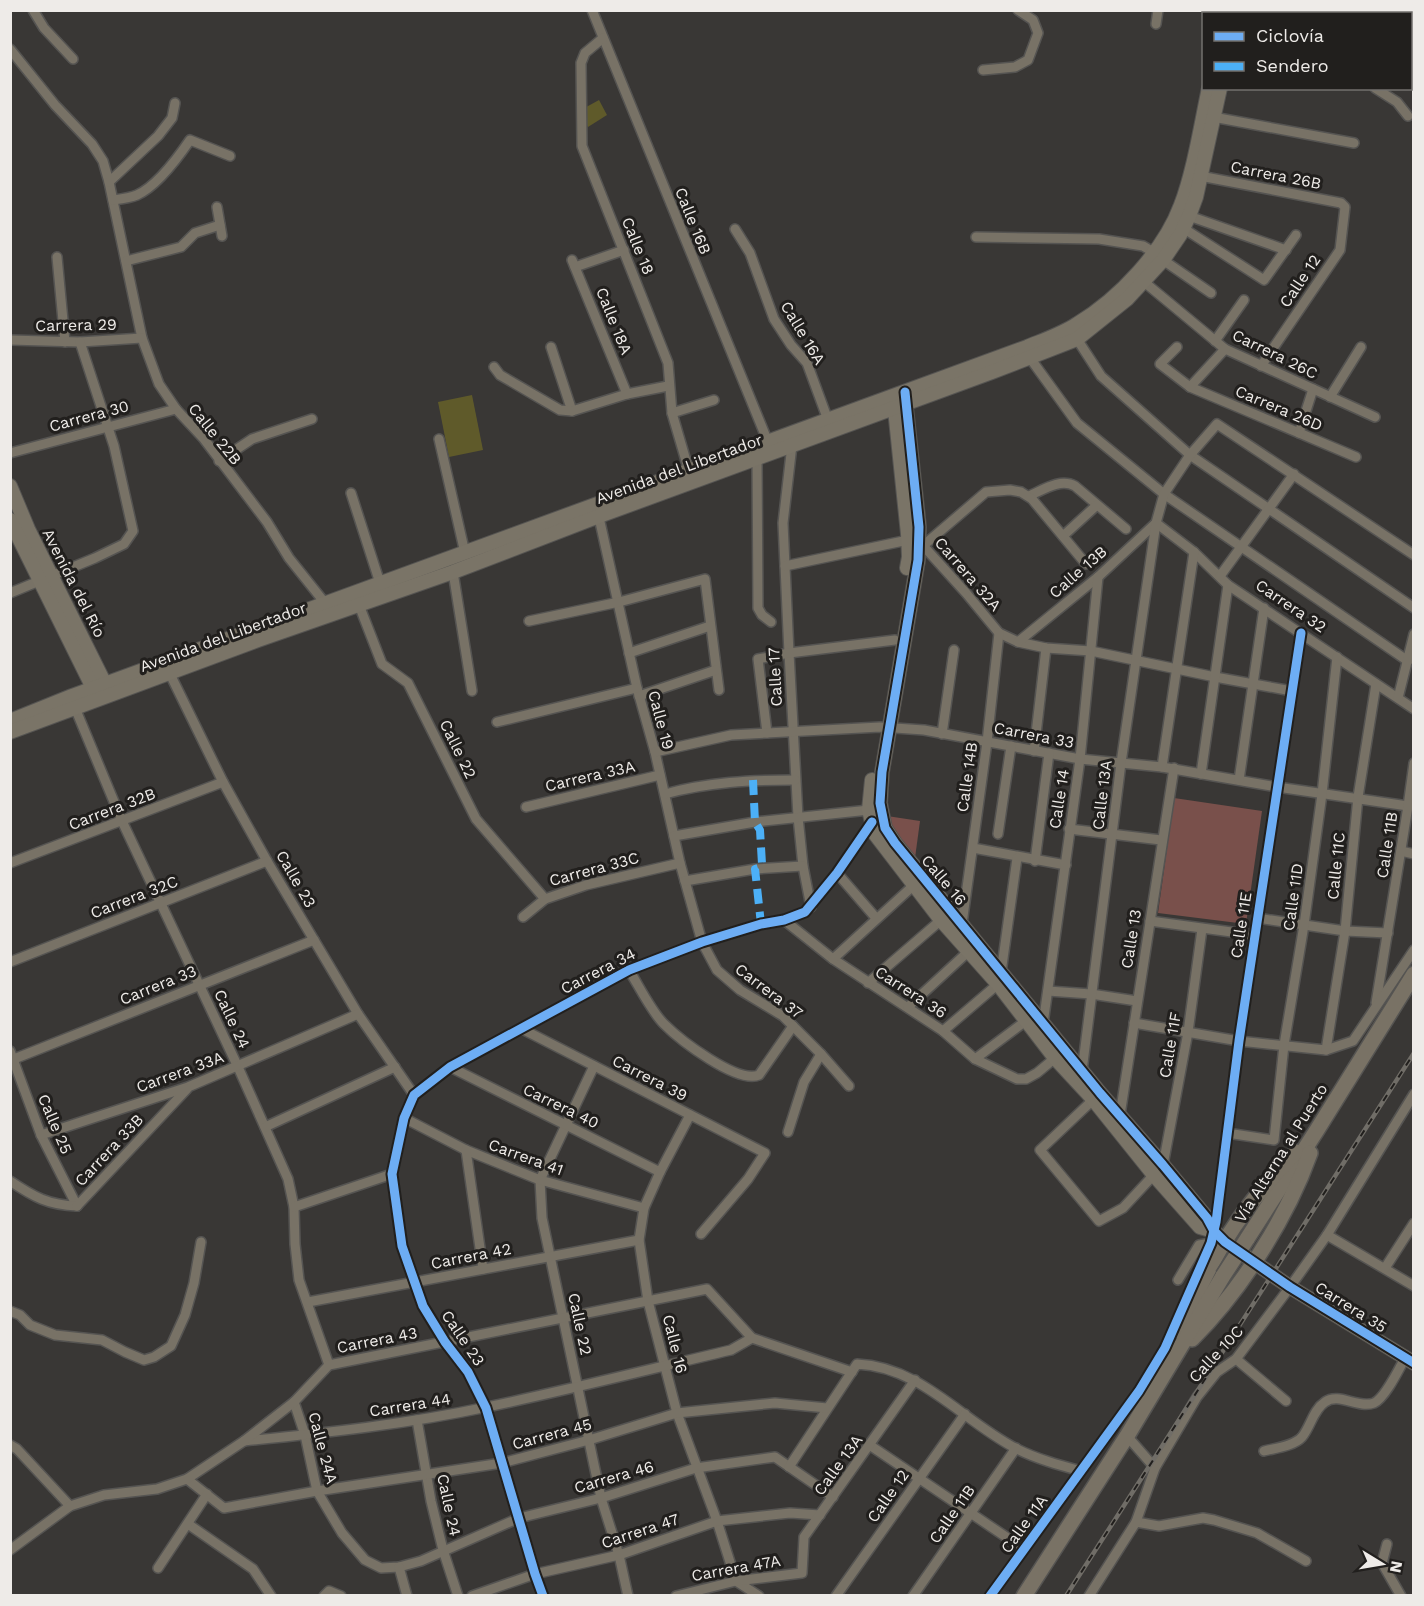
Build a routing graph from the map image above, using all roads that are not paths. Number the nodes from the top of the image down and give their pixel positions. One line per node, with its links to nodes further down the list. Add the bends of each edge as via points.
1 (33, 10): 8 (street)
2 (592, 10): 6 (street, Calle 16B)
3 (1018, 10): 9 (street, via 1032,20 1038,33 1028,60 1015,67)
4 (1158, 10): 5 (street)
5 (1156, 24)
6 (603, 38): 29 (street, Calle 18, via 585,52 581,63 582,146); 66 (street, Calle 16B)
7 (10, 48): 19 (street, Calle 22B, via 92,144)
8 (73, 59)
9 (983, 70)
10 (1209, 90): 31 (main road, Avenida del Libertador, via 1182,202)
11 (1220, 90): 15 (main road, Avenida del Libertador)
12 (1378, 90): 14 (street, via 1397,102)
13 (175, 103): 19 (street, via 172,118 158,136)
14 (1407, 116)
15 (1213, 117): 16 (street); 18 (main road, Avenida del Libertador)
16 (1354, 143)
17 (230, 156): 20 (street, via 190,140 175,162 142,192)
18 (1200, 176): 22 (street, Carrera 26B, via 1341,203); 23 (main road, Avenida del Libertador)
19 (110, 182): 20 (street, Calle 22B)
20 (113, 200): 33 (street, Calle 22B)
21 (217, 207): 24 (street)
22 (1345, 207): 48 (street, Calle 12, via 1340,250)
23 (1186, 222): 30 (street); 30 (street, via 1264,280); 31 (main road, Avenida del Libertador)
24 (220, 225): 27 (street); 33 (street, via 195,233 181,247)
25 (735, 229): 62 (street, Calle 16A, via 750,253 774,319 807,363)
26 (1296, 235): 30 (street)
27 (222, 236)
28 (976, 237): 31 (street, via 1099,239 1143,246)
29 (624, 250): 50 (street, Calle 18, via 668,363); 53 (street, Calle 18A, via 574,264)
30 (1287, 250)
31 (1159, 256): 34 (main road, Avenida del Libertador); 35 (street); 56 (main road, Avenida del Libertador, via 1076,326)
32 (57, 257): 41 (street)
33 (126, 261): 37 (street, Calle 22B)
34 (1143, 281): 38 (main road, Avenida del Libertador); 40 (street, Carrera 26C)
35 (1211, 293)
36 (1244, 300): 40 (street)
37 (142, 338): 42 (street, Carrera 29); 57 (street, Calle 22B, via 159,384)
38 (1077, 339): 47 (main road, Avenida del Libertador); 69 (street, via 1101,376)
39 (10, 340): 41 (street, Carrera 29)
40 (1215, 340): 46 (street, Carrera 26C)
41 (65, 342): 42 (street, Carrera 29)
42 (80, 342): 63 (street)
43 (550, 347): 58 (street)
44 (1178, 347): 51 (street, Carrera 26D, via 1160,364)
45 (1361, 347): 54 (street)
46 (1225, 349): 48 (street, Carrera 26C); 51 (street)
47 (1030, 358): 56 (main road, Avenida del Libertador); 77 (street, via 1077,423)
48 (1262, 366): 52 (street, Carrera 26C)
49 (494, 367): 58 (street, via 500,375 560,410)
50 (668, 386): 53 (street); 59 (street, Calle 18)
51 (1190, 387): 64 (street, Carrera 26D)
52 (1313, 389): 54 (street, Carrera 26C); 64 (street)
53 (627, 394): 58 (street)
54 (1330, 397): 60 (street, Carrera 26C)
55 (714, 400): 59 (street)
56 (900, 400): 62 (main road, Avenida del Libertador); 67 (main road, Avenida del Libertador); 86 (main road, Calle 16)
57 (176, 409): 63 (street, Carrera 30); 72 (street, Calle 22B)
58 (572, 411)
59 (672, 413): 73 (street, Calle 18)
60 (1375, 417)
61 (312, 419): 72 (street, via 252,439)
62 (828, 420): 66 (main road, Avenida del Libertador)
63 (108, 426): 68 (street, Carrera 30); 96 (street, via 133,531 124,544)
64 (1299, 433): 70 (street, Carrera 26D)
65 (439, 440): 89 (street)
66 (768, 442): 73 (main road, Avenida del Libertador)
67 (792, 445): 71 (main road, Avenida del Libertador); 92 (street, Calle 17, via 783,523)
68 (10, 453)
69 (1190, 455): 74 (street, Calle 13A, via 1218,424); 77 (street, Calle 13A); 80 (street)
70 (1356, 457)
71 (757, 458): 81 (main road, Avenida del Libertador); 106 (street, via 758,608)
72 (219, 461): 101 (street, Calle 22B)
73 (689, 471): 81 (main road, Avenida del Libertador)
74 (1294, 474): 80 (street); 90 (street)
75 (10, 486): 96 (main road, Avenida del Río)
76 (351, 493): 97 (street)
77 (1164, 494): 83 (street, Calle 13A); 87 (street)
78 (1029, 496): 79 (street, via 1069,483); 85 (street); 86 (street, via 1004,490 986,492)
79 (1097, 505): 84 (street); 85 (street)
80 (1269, 508): 87 (street); 104 (street)
81 (598, 510): 89 (main road, Avenida del Libertador); 93 (main road, Avenida del Libertador); 100 (street, Calle 19)
82 (10, 520): 96 (main road, Avenida del Río)
83 (1156, 523): 88 (street, Carrera 32); 95 (street, Calle 13B); 119 (street, Calle 13A)
84 (1126, 529)
85 (1063, 536): 91 (street)
86 (917, 542): 92 (street, Carrera 32A); 108 (street, Carrera 32A); 111 (main road, Calle 16, via 909,557); 137 (main road, Calle 16, via 918,560)
87 (1242, 546): 94 (street); 120 (street)
88 (1194, 552): 94 (street, Carrera 32); 121 (street)
89 (465, 553): 97 (main road, Avenida del Libertador)
90 (1413, 555)
91 (1086, 564)
92 (785, 566): 117 (street, Calle 17)
93 (453, 572): 102 (main road, Avenida del Libertador); 130 (street)
94 (1220, 576): 98 (street, Carrera 32)
95 (1098, 577): 112 (street, Calle 13B); 115 (street, Calle 14)
96 (46, 579): 99 (street); 128 (main road, Avenida del Río)
97 (380, 583): 101 (main road, Avenida del Libertador)
98 (1228, 585): 103 (street, Carrera 32); 124 (street)
99 (10, 593)
100 (619, 602): 105 (street); 107 (street, via 705,579); 116 (street, Calle 19)
101 (325, 603): 128 (main road, Avenida del Libertador)
102 (359, 605): 123 (main road, Avenida del Libertador); 184 (street, Calle 22, via 382,664 408,683 476,819)
103 (1264, 608): 109 (street, Carrera 32); 125 (street)
104 (1413, 608)
105 (529, 621)
106 (771, 622)
107 (710, 626): 116 (street); 122 (street)
108 (999, 633): 112 (street, Carrera 32A); 142 (street, Calle 14B)
109 (1301, 633): 118 (street, Carrera 32); 129 (street, Calle 11E)
110 (1413, 634): 120 (street)
111 (895, 640): 117 (street); 137 (main road, Calle 16)
112 (1018, 642): 113 (street, Carrera 32A)
113 (1046, 648): 115 (street, Carrera 32A); 144 (street)
114 (954, 650): 141 (street)
115 (1091, 651): 119 (street, Carrera 32A); 147 (street, Calle 14)
116 (629, 653): 131 (street, Calle 19)
117 (789, 653): 138 (street, Calle 17); 140 (street, via 758,659)
118 (1337, 657): 126 (street, Carrera 32); 159 (street, Calle 11D)
119 (1136, 659): 121 (street, Carrera 32A); 148 (street, Calle 13A)
120 (1408, 662): 132 (street)
121 (1176, 668): 124 (street, Carrera 32A); 150 (street)
122 (716, 670): 127 (street); 131 (street)
123 (170, 674): 128 (main road, Avenida del Libertador); 156 (street, Calle 23)
124 (1215, 677): 125 (street, Carrera 32A); 152 (street)
125 (1253, 684): 129 (street, Carrera 32A); 155 (street)
126 (1376, 684): 132 (street, Carrera 32); 160 (street, Calle 11C)
127 (719, 690)
128 (102, 691): 133 (main road, Avenida del Libertador)
129 (1292, 691): 157 (street, Calle 11E)
130 (472, 692)
131 (638, 692): 136 (street, via 548,708); 145 (street, Calle 19)
132 (1398, 698): 134 (street, Carrera 32)
133 (73, 702): 135 (main road, Avenida del Libertador); 139 (main road, Avenida del Libertador); 165 (street, Calle 24)
134 (1413, 709)
135 (10, 721)
136 (497, 722)
137 (885, 728): 138 (street, Carrera 33); 141 (street, Carrera 33); 163 (main road, Calle 16, via 873,771); 193 (main road, Calle 16, via 880,803 885,828)
138 (793, 731): 140 (street, Carrera 33); 154 (street, Calle 17)
139 (10, 732)
140 (767, 733): 145 (street, Carrera 33, via 731,735)
141 (942, 734): 142 (street, Carrera 33)
142 (987, 742): 143 (street, Carrera 33); 171 (street, Calle 14B)
143 (1011, 746): 144 (street, Carrera 33); 167 (street)
144 (1034, 751): 146 (street, Carrera 33)
145 (655, 752): 153 (street, Calle 19)
146 (1049, 753): 147 (street, Carrera 33); 176 (street)
147 (1080, 759): 148 (street, Carrera 33); 166 (street, Calle 14)
148 (1121, 763): 150 (street, Carrera 33); 168 (street, Calle 13A)
149 (1413, 763): 161 (street, Calle 11B)
150 (1162, 767): 151 (street, Carrera 33)
151 (1174, 768): 152 (street, Carrera 33); 170 (street, Calle 13)
152 (1202, 774): 155 (street, Carrera 33)
153 (660, 775): 158 (street, Calle 19); 162 (street, Carrera 33A)
154 (795, 780): 158 (street, via 743,781); 164 (street, Calle 17)
155 (1239, 780): 157 (street, Carrera 33)
156 (223, 782): 165 (street, Carrera 32B); 175 (street, Calle 23)
157 (1277, 787): 159 (street, Carrera 33); 189 (street, Calle 11E)
158 (665, 794): 169 (street, Calle 19)
159 (1322, 794): 160 (street, Carrera 33); 194 (street, Calle 11D)
160 (1358, 797): 161 (street, Carrera 33); 196 (street, Calle 11C)
161 (1408, 806): 172 (street, Calle 11B)
162 (526, 807)
163 (871, 816): 164 (street); 181 (street, Calle 16); 183 (main road, Calle 16, via 875,834)
164 (798, 817): 169 (street); 179 (street, Calle 17)
165 (122, 821): 178 (street, Carrera 32B); 185 (street, Calle 24)
166 (1069, 829): 168 (street); 180 (street, Calle 14)
167 (998, 834)
168 (1113, 834): 170 (street); 211 (street, Calle 13A)
169 (674, 836): 177 (street, Calle 19)
170 (1161, 840): 192 (street, Calle 13)
171 (973, 848): 174 (street); 193 (street, Calle 14B)
172 (1401, 851): 173 (street); 197 (street, Calle 11B)
173 (1413, 854)
174 (1017, 858): 176 (street); 207 (street)
175 (267, 861): 185 (street, Carrera 32C); 199 (street, Calle 23)
176 (1035, 861): 180 (street)
177 (680, 862): 182 (street, Calle 19); 184 (street, Carrera 33C)
178 (10, 863)
179 (803, 866): 182 (street, via 755,869); 186 (street, Calle 17)
180 (1066, 866): 210 (street, Calle 14)
181 (837, 873): 186 (street, Calle 16); 188 (street)
182 (685, 881): 200 (street, Calle 19)
183 (914, 885): 188 (street); 191 (main road, Calle 16)
184 (545, 899): 187 (street, Carrera 33C)
185 (161, 903): 204 (street, Carrera 32C); 209 (street, Calle 24)
186 (811, 907): 190 (street, Carrera 34)
187 (523, 917)
188 (876, 918): 203 (street)
189 (1257, 918): 194 (street); 198 (street, Calle 11E)
190 (784, 920): 200 (street, Carrera 34); 203 (street, Carrera 36)
191 (941, 920): 201 (main road, Calle 16); 208 (street)
192 (1150, 921): 195 (street); 212 (street, Calle 13)
193 (962, 924): 207 (main road, Calle 16)
194 (1304, 926): 196 (street); 224 (street, Calle 11D)
195 (1202, 928): 198 (street); 222 (street, Calle 11F)
196 (1345, 931): 197 (street); 225 (street, Calle 11C)
197 (1388, 933): 214 (street, Calle 11B)
198 (1254, 935): 223 (street, Calle 11E)
199 (314, 940): 209 (street, Carrera 33); 215 (street, Calle 23)
200 (702, 942): 205 (street, Carrera 34); 219 (street, Carrera 37, via 717,970)
201 (970, 950): 207 (main road, Calle 16); 213 (street)
202 (1413, 950): 214 (street)
203 (832, 959): 208 (street, Carrera 36)
204 (10, 962)
205 (628, 970): 219 (street, via 663,1023 723,1067 750,1077 759,1075); 220 (street, Carrera 34)
206 (1413, 974): 246 (main road, Vía Alterna al Puerto)
207 (1000, 978): 216 (main road, Calle 16); 218 (main road, Calle 16); 221 (street)
208 (868, 983): 213 (street, Carrera 36)
209 (200, 985): 227 (street, Carrera 33); 230 (street, Calle 24)
210 (1048, 991): 211 (street); 218 (street, Calle 14)
211 (1091, 994): 212 (street); 234 (street, Calle 13A)
212 (1137, 1001): 217 (street, Calle 13)
213 (908, 1007): 221 (street, Carrera 36)
214 (1375, 1009): 225 (street, via 1353,1041)
215 (358, 1014): 230 (street, Carrera 33A); 232 (street, Calle 23)
216 (1027, 1020): 228 (main road, Calle 16); 229 (street)
217 (1134, 1023): 222 (street); 242 (street, Calle 13)
218 (1043, 1024): 234 (main road, Calle 16)
219 (793, 1026): 226 (street, Carrera 37)
220 (522, 1029): 231 (street, Carrera 39); 233 (street, Carrera 34)
221 (943, 1031): 229 (street, Carrera 36)
222 (1188, 1032): 223 (street); 251 (street, Calle 11F)
223 (1239, 1041): 224 (street); 248 (street, Calle 11E)
224 (1284, 1045): 225 (street); 248 (street, Calle 11D, via 1274,1140)
225 (1326, 1050)
226 (821, 1054): 235 (street, Carrera 37); 247 (street, via 804,1082)
227 (12, 1055): 249 (street, Calle 25)
228 (1055, 1058): 229 (street, Carrera 36, via 1026,1079 1017,1079); 239 (main road, Calle 16)
229 (975, 1059)
230 (238, 1066): 236 (street, Carrera 33A); 245 (street, Calle 24)
231 (594, 1066): 241 (street, Carrera 39); 244 (street, Calle 22)
232 (395, 1067): 238 (street, Calle 23); 245 (street)
233 (450, 1067): 238 (street, Carrera 34); 244 (street, Carrera 40)
234 (1082, 1071): 239 (main road, Calle 16)
235 (849, 1086)
236 (188, 1088): 249 (street, Carrera 33A); 256 (street, Carrera 33B)
237 (1413, 1094): 240 (street, Calle 10C)
238 (414, 1095): 243 (street, Calle 23)
239 (1096, 1096): 242 (main road, Calle 16); 251 (main road, Calle 16); 251 (street, via 1040,1150 1100,1221 1123,1208)
240 (1410, 1106): 262 (street, Calle 10C)
241 (690, 1115): 252 (street, Calle 16); 260 (street, Carrera 39, via 765,1153)
242 (1120, 1115): 251 (main road, Calle 16)
243 (404, 1118): 250 (street, Carrera 41); 253 (street, Calle 23)
244 (566, 1125): 252 (street, Carrera 40); 254 (street, Calle 22)
245 (265, 1127): 257 (street, Calle 24, via 288,1179)
246 (1317, 1130): 261 (main road); 266 (main road, via 1288,1207); 280 (main road, Vía Alterna al Puerto, bridge)
247 (788, 1132)
248 (1227, 1133): 261 (street, Calle 11E)
249 (41, 1136): 256 (street, Calle 25)
250 (466, 1150): 254 (street, Carrera 41); 267 (street)
251 (1159, 1170): 261 (main road, Calle 16, via 1207,1218)
252 (660, 1172): 258 (street, Calle 16)
253 (392, 1173): 257 (street); 271 (street, Calle 23, via 402,1246)
254 (540, 1180): 258 (street, Carrera 41); 265 (street, Calle 22)
255 (10, 1181): 256 (street, via 39,1200)
256 (77, 1206)
257 (294, 1207): 275 (street, Calle 24, via 299,1280)
258 (644, 1208): 263 (street, Calle 16)
259 (1413, 1223): 268 (street)
260 (701, 1234)
261 (1216, 1235): 266 (main road, Calle 16); 270 (street, via 1198,1245); 280 (main road, via 1212,1260 1190,1308); 307 (street, Calle 11A, via 1165,1348)
262 (1327, 1235): 268 (street); 273 (street, Calle 10C)
263 (639, 1240): 265 (street, Carrera 42); 274 (street, Calle 16)
264 (201, 1242): 276 (street, via 185,1315 171,1346 154,1357 144,1360 102,1340 55,1335)
265 (549, 1256): 267 (street, Carrera 42); 277 (street, Calle 22)
266 (1253, 1261): 269 (main road, Calle 16); 280 (main road, via 1215,1316)
267 (483, 1269): 271 (street, Carrera 42)
268 (1385, 1269): 272 (street)
269 (1274, 1275): 273 (main road, Carrera 35)
270 (1178, 1281)
271 (415, 1282): 275 (street, Carrera 42); 279 (street, Calle 23, via 423,1306)
272 (1413, 1286)
273 (1290, 1287): 281 (street, Calle 10C); 282 (main road, Carrera 35)
274 (648, 1301): 277 (street, Carrera 43); 278 (street, Carrera 43, via 707,1289); 284 (street, Calle 16)
275 (308, 1302): 283 (street, Calle 24)
276 (10, 1311)
277 (563, 1318): 279 (street, Carrera 43); 287 (street, Calle 22)
278 (752, 1338): 284 (street, Carrera 44, via 731,1350); 285 (street)
279 (446, 1342): 283 (street, Carrera 43); 290 (street, Calle 23, via 468,1372)
280 (1175, 1355): 296 (main road, Vía Alterna al Puerto)
281 (1236, 1359): 288 (street); 306 (street, Calle 10C, via 1216,1372 1197,1397)
282 (1409, 1360): 302 (street, via 1375,1402 1362,1405 1326,1400 1302,1437)
283 (329, 1365): 289 (street, Carrera 43)
284 (663, 1365): 287 (street, Carrera 44); 292 (street, Calle 16)
285 (854, 1368): 286 (street, via 889,1368); 291 (street)
286 (915, 1380): 293 (street); 299 (street, Calle 13A)
287 (577, 1388): 290 (street, Carrera 44); 297 (street, Calle 22)
288 (1286, 1401)
289 (294, 1402): 295 (street, Calle 24A); 298 (street, Carrera 43)
290 (486, 1408): 294 (street, Carrera 44); 303 (street, Calle 23)
291 (827, 1408): 292 (street, Carrera 45, via 775,1403); 304 (street)
292 (677, 1413): 297 (street, Carrera 45); 305 (street, Calle 16)
293 (965, 1414): 300 (street); 309 (street, Calle 12)
294 (417, 1420): 295 (street, Carrera 44); 308 (street, Calle 24)
295 (305, 1435): 298 (street, Carrera 44); 311 (street, Calle 24A)
296 (1126, 1436): 306 (street); 347 (main road, Vía Alterna al Puerto)
297 (589, 1440): 303 (street, Carrera 45); 314 (street, Calle 22)
298 (244, 1441): 310 (street, Carrera 43)
299 (871, 1446): 309 (street); 313 (street, Calle 13A)
300 (1016, 1448): 307 (street); 316 (street, Calle 11B)
301 (13, 1449): 315 (street)
302 (1264, 1451)
303 (502, 1463): 308 (street, Carrera 45); 318 (street, Calle 23)
304 (789, 1467): 305 (street, Carrera 46, via 775,1457); 313 (street, Carrera 46)
305 (696, 1468): 314 (street, Carrera 46); 319 (street, Calle 16)
306 (1155, 1468): 320 (street, Calle 10C)
307 (1082, 1471): 323 (street, Calle 11A)
308 (426, 1475): 311 (street, Carrera 45); 325 (street, Calle 24)
309 (920, 1478): 316 (street); 344 (street, Calle 12)
310 (187, 1479): 312 (street, Carrera 45); 315 (street, Carrera 43, via 157,1489 104,1495)
311 (317, 1491): 312 (street, Carrera 45, via 224,1508); 328 (street, Calle 24A, via 342,1533 365,1560 381,1568)
312 (207, 1494): 321 (street)
313 (833, 1497): 317 (street, Calle 13A)
314 (601, 1498): 318 (street, Carrera 46); 326 (street, Calle 22)
315 (70, 1506): 324 (street, Carrera 43)
316 (971, 1514): 323 (street); 345 (street, Calle 11B)
317 (820, 1515): 319 (street, Carrera 47, via 790,1513); 330 (street, Calle 13A, via 804,1537)
318 (519, 1518): 325 (street, Carrera 46); 331 (street, Calle 23)
319 (717, 1521): 326 (street, Carrera 47); 332 (street, Calle 16)
320 (1136, 1522): 327 (street, via 1159,1526 1203,1518 1214,1520 1257,1533); 348 (street, Calle 10C)
321 (188, 1524): 329 (street); 334 (street, via 253,1569)
322 (1387, 1544): 349 (street, via 1382,1563)
323 (1024, 1549): 346 (street, Calle 11A)
324 (10, 1550)
325 (443, 1550): 328 (street, Carrera 46); 338 (street, Calle 24)
326 (619, 1555): 331 (street, Carrera 47); 341 (street, Calle 22)
327 (1305, 1561)
328 (399, 1567): 337 (street)
329 (158, 1568)
330 (802, 1573): 332 (street, Carrera 47A)
331 (534, 1574): 339 (street, Carrera 47); 340 (street, Calle 23)
332 (736, 1581): 333 (street, Carrera 47A); 343 (street)
333 (689, 1593): 342 (street, Carrera 47A)
334 (271, 1596)
335 (324, 1596): 336 (street, via 329,1591)
336 (341, 1596)
337 (407, 1596)
338 (458, 1596)
339 (472, 1596)
340 (543, 1596)
341 (628, 1596)
342 (676, 1596)
343 (759, 1596)
344 (836, 1596)
345 (913, 1596)
346 (990, 1596)
347 (1024, 1596)
348 (1089, 1596)
349 (1401, 1596)

